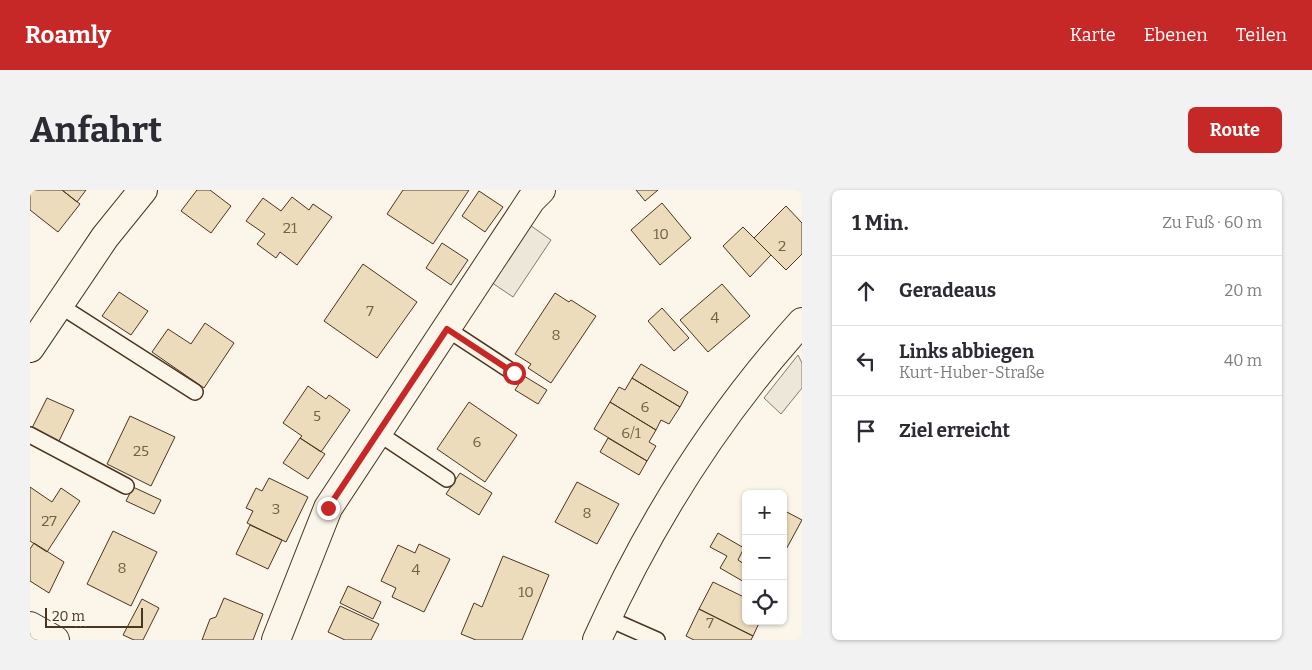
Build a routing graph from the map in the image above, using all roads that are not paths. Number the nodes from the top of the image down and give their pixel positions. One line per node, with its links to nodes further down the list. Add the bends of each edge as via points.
1 (143, 190): 3 (street, via 105,237)
2 (541, 190): 5 (street)
3 (59, 305): 6 (street); 8 (lane)
4 (802, 322): 14 (street, via 774,352 728,413 667,503)
5 (447, 329): 7 (lane); 9 (street)
6 (30, 348)
7 (514, 373)
8 (195, 392)
9 (378, 433): 11 (lane); 16 (street, via 328,508)
10 (30, 435): 12 (lane)
11 (447, 479)
12 (126, 486)
13 (30, 626): 15 (street)
14 (602, 629): 17 (lane)
15 (54, 640)
16 (276, 640)
17 (657, 640)

